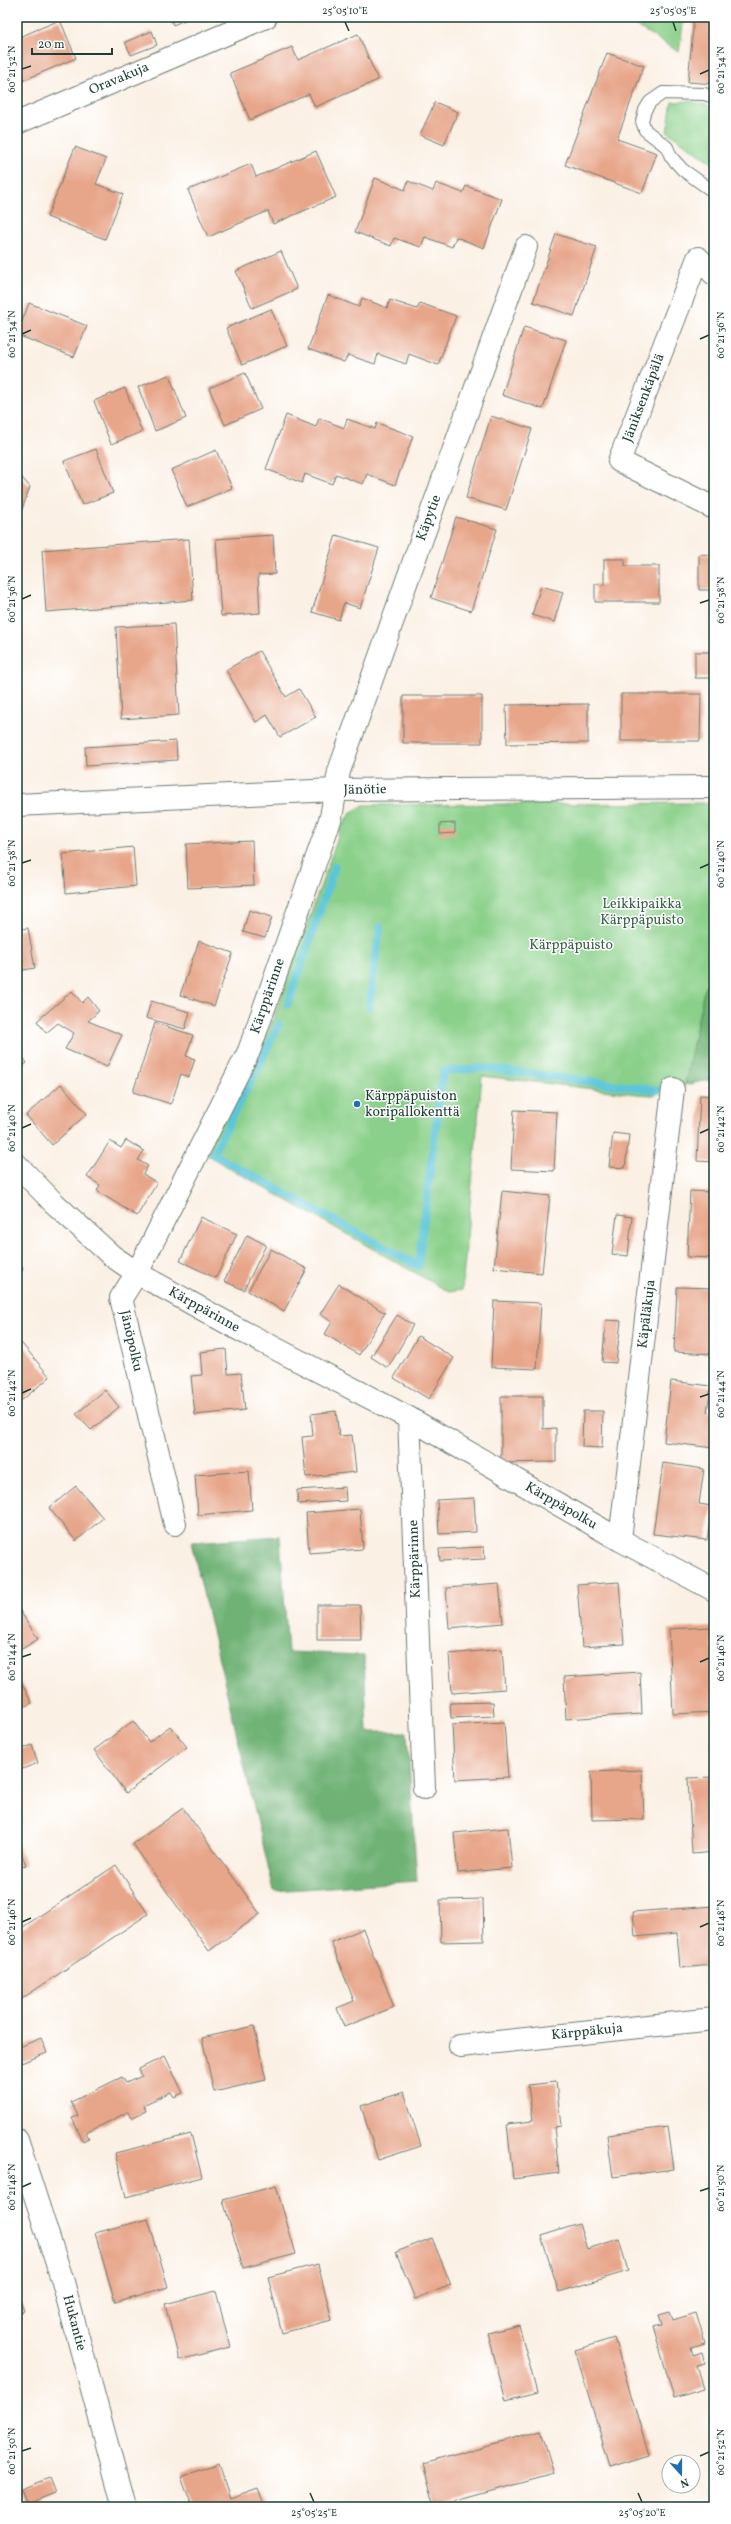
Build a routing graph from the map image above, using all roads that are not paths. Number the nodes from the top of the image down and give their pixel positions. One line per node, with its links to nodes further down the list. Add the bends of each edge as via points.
1 (266, 17): 3 (street, Oravakuja)
2 (714, 97): 4 (lane, via 704,94 663,93 650,102 642,121 645,130 667,147 671,157 683,170)
3 (17, 123)
4 (714, 192)
5 (526, 247): 9 (street, Käpytie, via 339,771)
6 (713, 270): 7 (street, Jäniksenkäpälä, via 698,258 620,461)
7 (714, 508)
8 (714, 787): 9 (street, Jänötie)
9 (335, 790): 10 (street, Jänötie); 13 (street, Kärppärinne, via 331,817 249,1051)
10 (17, 805)
11 (673, 1088): 16 (street, Käpäläkuja)
12 (17, 1165): 13 (street, via 112,1256)
13 (137, 1273): 14 (street, Kärppärinne); 15 (street, Jänöpolku, via 121,1298)
14 (409, 1418): 16 (street, Kärppäpolku); 18 (street, Kärppärinne)
15 (175, 1524)
16 (620, 1540): 17 (street, Kärppäpolku)
17 (714, 1590)
18 (424, 1788)
19 (714, 2019): 20 (street, Kärppäkuja)
20 (460, 2046)
21 (17, 2140): 22 (street, Hukantie, via 63,2282)
22 (124, 2507)

